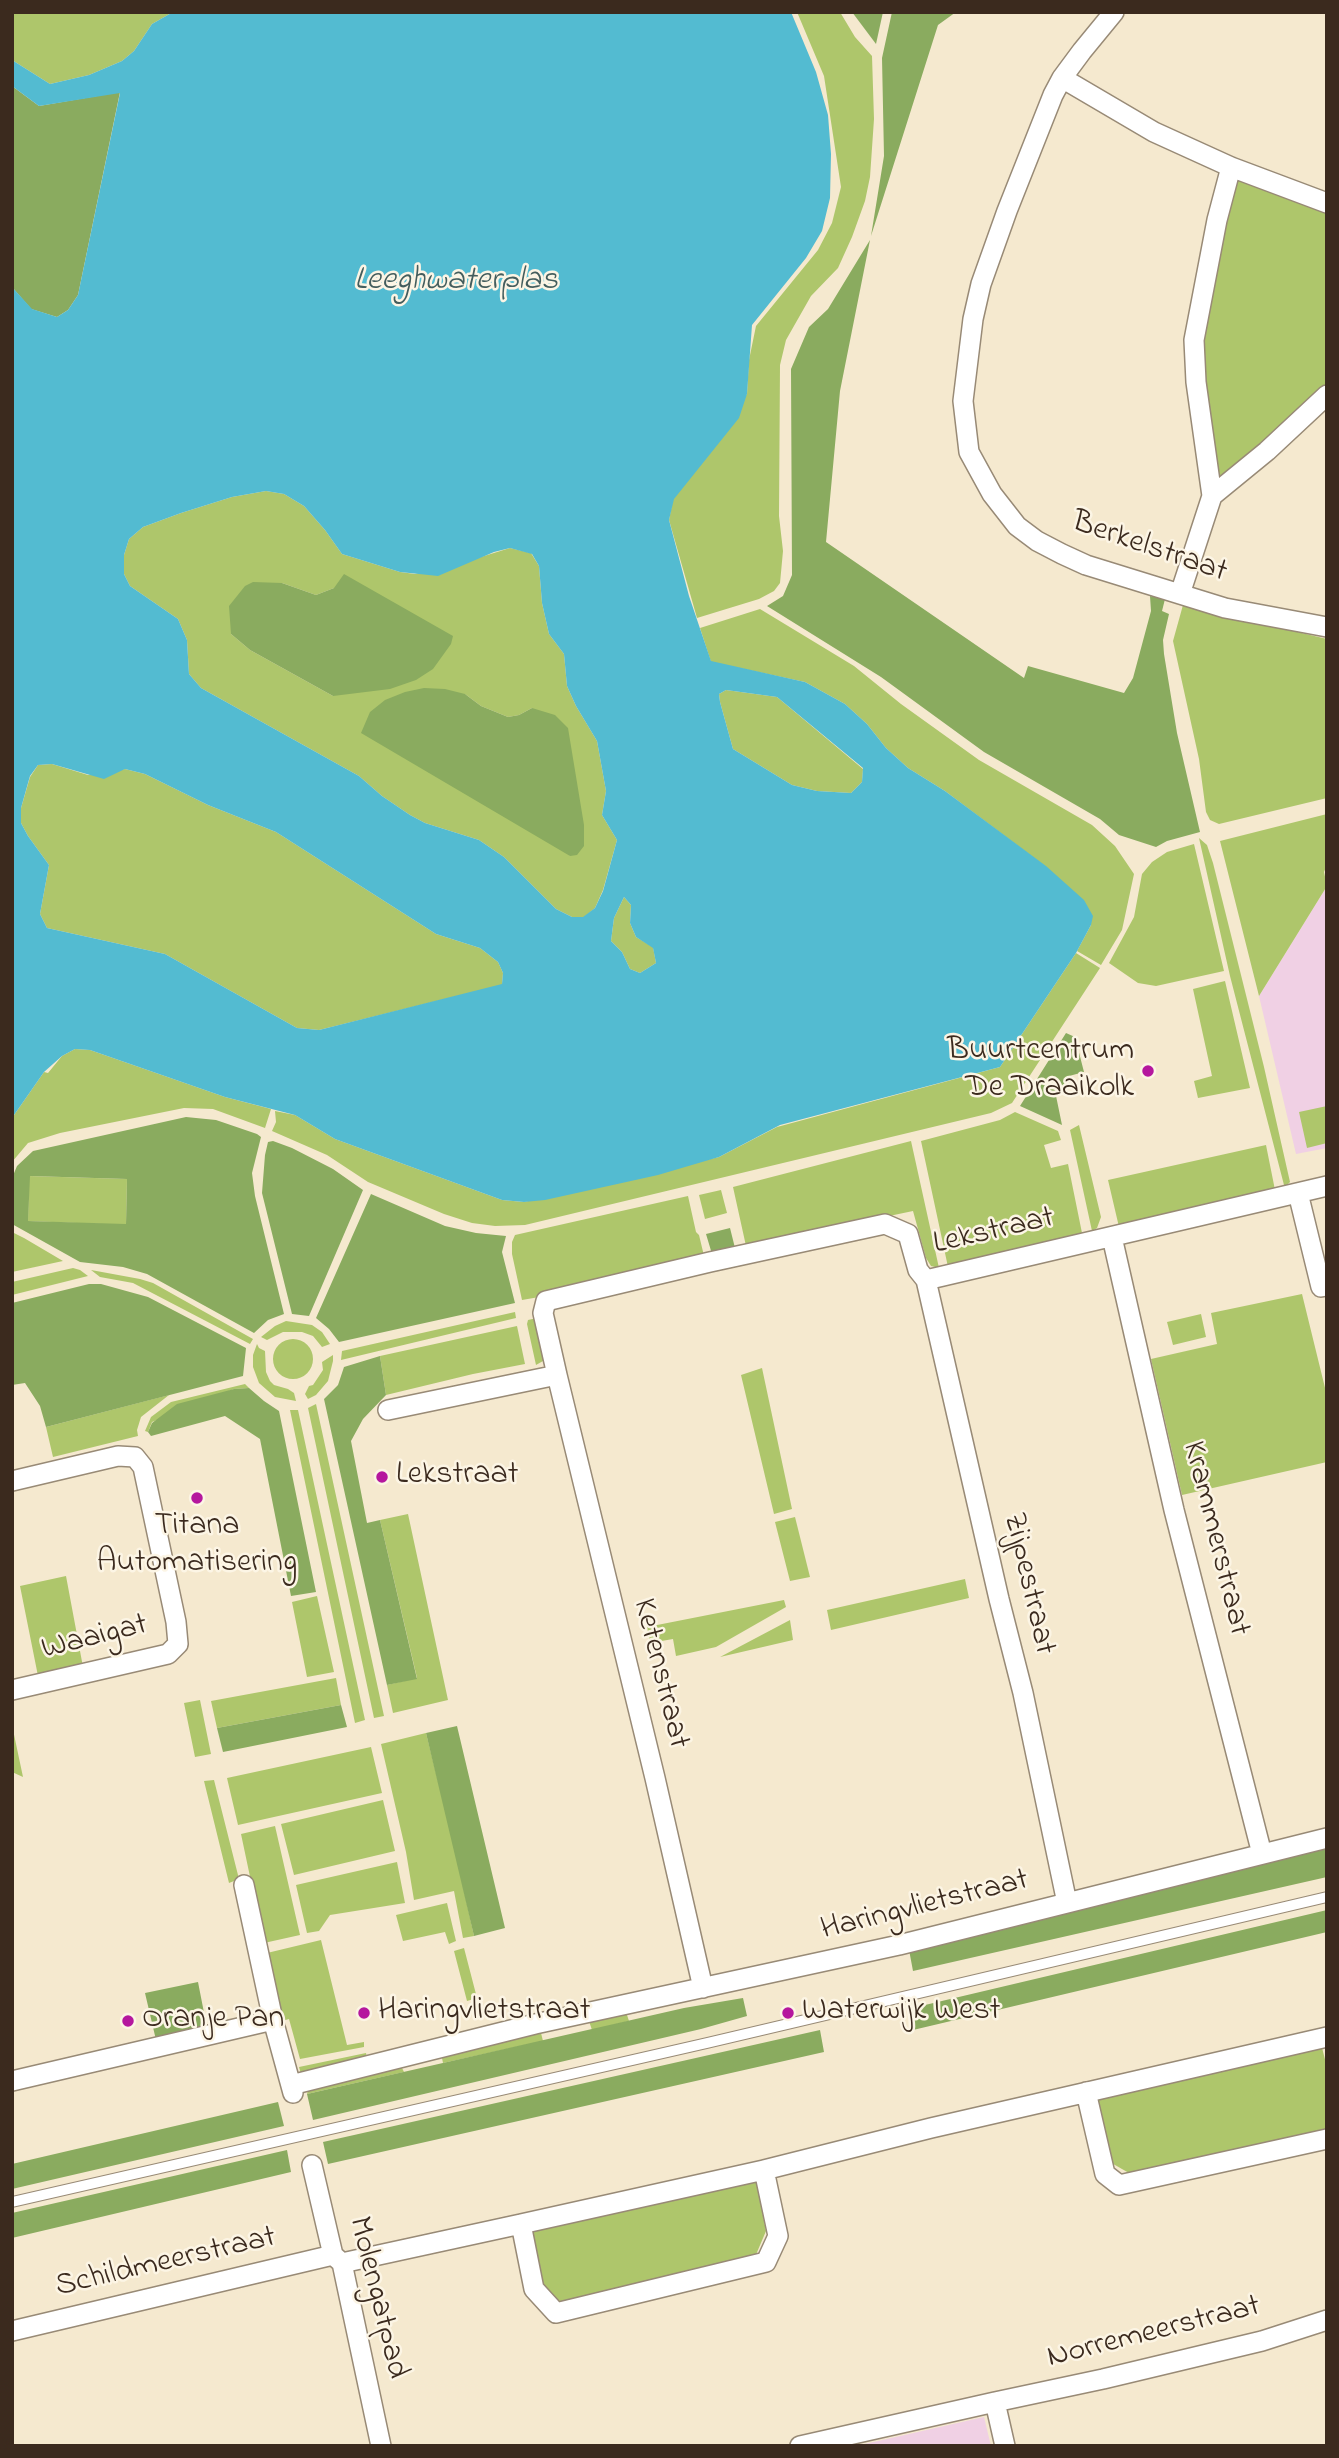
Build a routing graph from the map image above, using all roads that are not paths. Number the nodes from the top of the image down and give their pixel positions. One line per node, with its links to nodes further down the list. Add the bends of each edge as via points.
1 (1114, 12): 2 (street, Berkelstraat)
2 (1062, 78): 3 (street, via 1154,132); 7 (street, Berkelstraat, via 981,284 963,401 969,452 1001,508 1037,541 1086,565)
3 (1231, 167): 4 (street); 6 (street, via 1194,340)
4 (1327, 203)
5 (1327, 395): 6 (street)
6 (1212, 496): 7 (street)
7 (1180, 594): 8 (street, Berkelstraat, via 1226,608)
8 (1327, 627)
9 (1327, 1186): 10 (street, Lekstraat)
10 (1298, 1193): 11 (street, Lekstraat); 13 (street, via 1321,1287)
11 (1112, 1237): 12 (street, Lekstraat); 19 (street, Krammerstraat, via 1174,1510)
12 (926, 1280): 14 (street, Lekstraat, via 918,1270 908,1234 885,1224 547,1301 543,1313); 22 (street, Zijpestraat)
13 (1327, 1286)
14 (557, 1375): 15 (street); 23 (street, Ketenstraat)
15 (388, 1410)
16 (12, 1481): 17 (street, Waaigat, via 118,1456 135,1457 143,1467 178,1644 168,1654)
17 (12, 1689)
18 (1327, 1838): 19 (street, Haringvlietstraat)
19 (1262, 1854): 22 (street, Haringvlietstraat)
20 (244, 1885): 24 (street)
21 (1327, 1896): 31 (lane)
22 (1067, 1903): 23 (street, Haringvlietstraat)
23 (702, 1988): 24 (street, Haringvlietstraat, via 535,2024 292,2089)
24 (273, 2020): 26 (street)
25 (1327, 2037): 27 (street, Schildmeerstraat)
26 (12, 2081)
27 (1086, 2092): 28 (street, via 1105,2174 1119,2185); 30 (street, Schildmeerstraat)
28 (1327, 2139)
29 (312, 2165): 33 (street, Molengatpad)
30 (764, 2170): 32 (street, Schildmeerstraat); 32 (street, via 778,2236 766,2262 556,2313 534,2289)
31 (12, 2202)
32 (521, 2224): 33 (street, Schildmeerstraat)
33 (338, 2259): 35 (street, Schildmeerstraat); 37 (street, Molengatpad)
34 (1327, 2320): 36 (street, Norremeerstraat, via 1248,2344)
35 (12, 2331)
36 (995, 2402): 38 (street, Norremeerstraat); 39 (street)
37 (381, 2446)
38 (800, 2446)
39 (1005, 2446)

